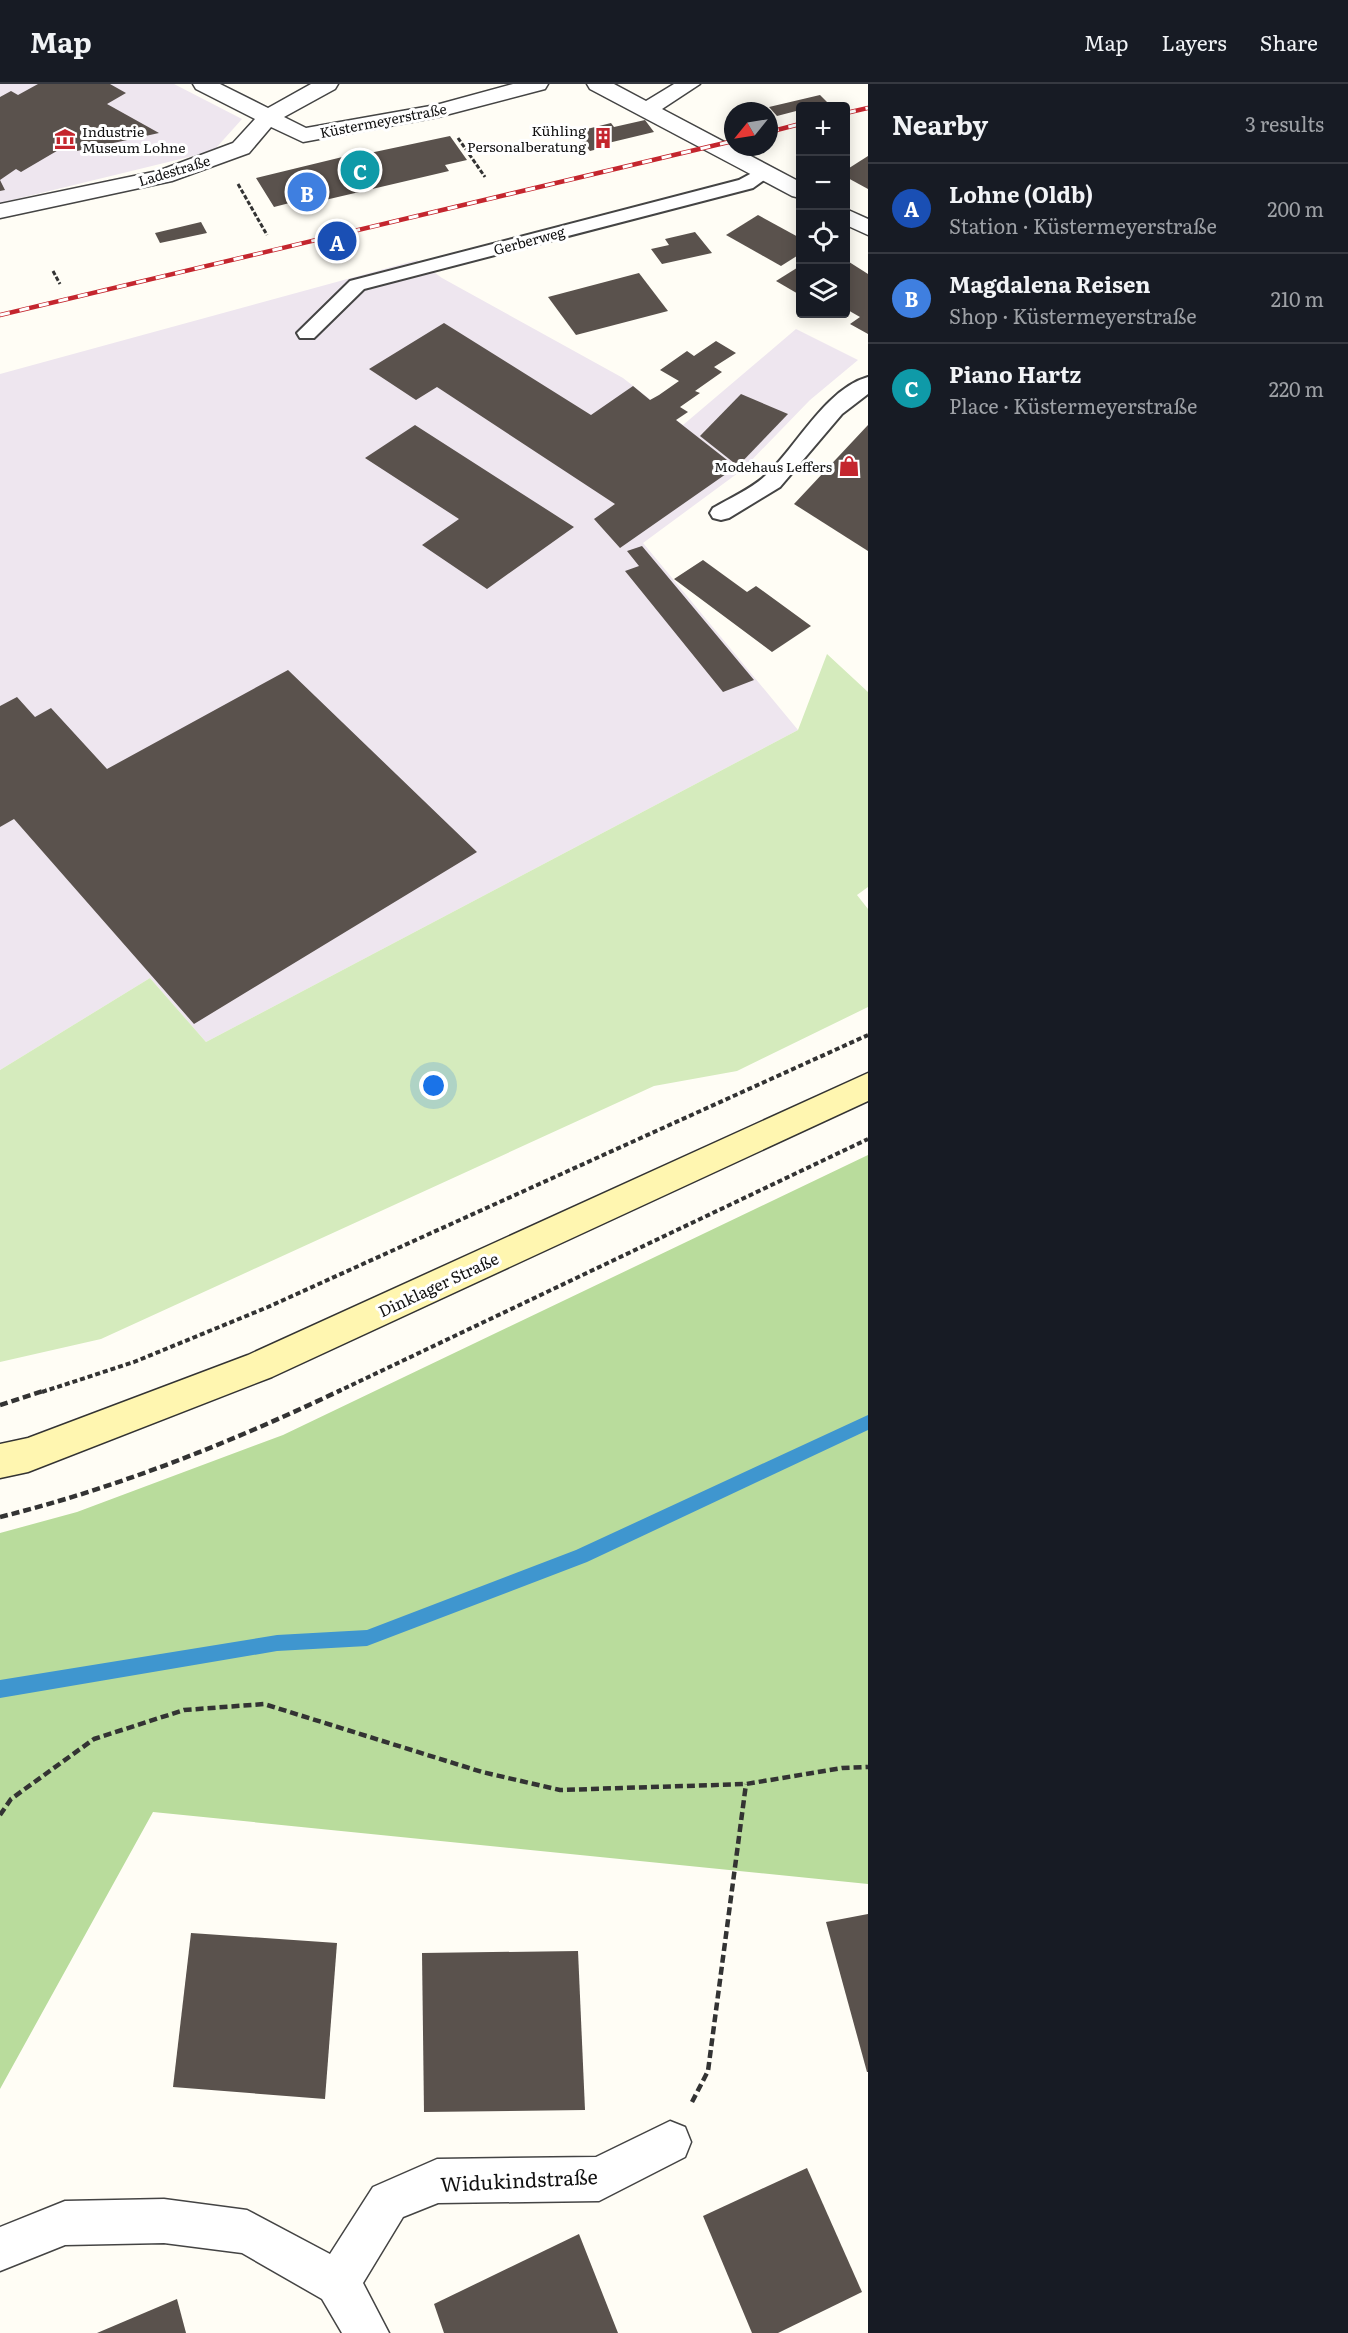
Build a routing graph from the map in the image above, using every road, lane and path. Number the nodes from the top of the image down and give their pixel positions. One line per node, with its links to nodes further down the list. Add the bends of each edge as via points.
1 (204, 84): 8 (street, Küstermeyerstraße)
2 (327, 84): 8 (street, Ladestraße)
3 (537, 84): 7 (street, Küstermeyerstraße)
4 (598, 84): 6 (street)
5 (689, 84): 6 (street)
6 (645, 110): 10 (street)
7 (438, 111): 8 (street, Küstermeyerstraße, via 303,135); 11 (path)
8 (268, 117): 9 (street, Ladestraße, via 241,148)
9 (221, 155): 13 (street, Ladestraße, via 164,176); 16 (path)
10 (765, 172): 12 (street); 19 (lane, Gerberweg, via 746,184 357,285)
11 (485, 177)
12 (796, 188)
13 (0, 212)
14 (850, 218): 15 (street)
15 (868, 228)
16 (267, 235)
17 (53, 271): 18 (path)
18 (60, 284)
19 (307, 333)
20 (868, 384): 21 (lane, via 834,409 772,482)
21 (721, 513)
22 (868, 1035): 25 (path, via 268,1307 134,1362)
23 (868, 1086): 26 (main road, Dinklager Straße, via 260,1366 28,1455)
24 (868, 1139): 27 (path, via 280,1419 72,1499)
25 (0, 1405)
26 (0, 1461)
27 (0, 1517)
28 (868, 1767): 29 (path)
29 (746, 1784): 30 (path, via 560,1790 482,1772 264,1704 184,1710 94,1739 11,1799); 31 (path, via 708,2072)
30 (0, 1815)
31 (670, 2142): 33 (street, Widukindstraße, via 599,2179 437,2181 388,2202)
32 (0, 2249): 33 (street, via 65,2223 164,2222 248,2232)
33 (338, 2283): 34 (street)
34 (367, 2333)

